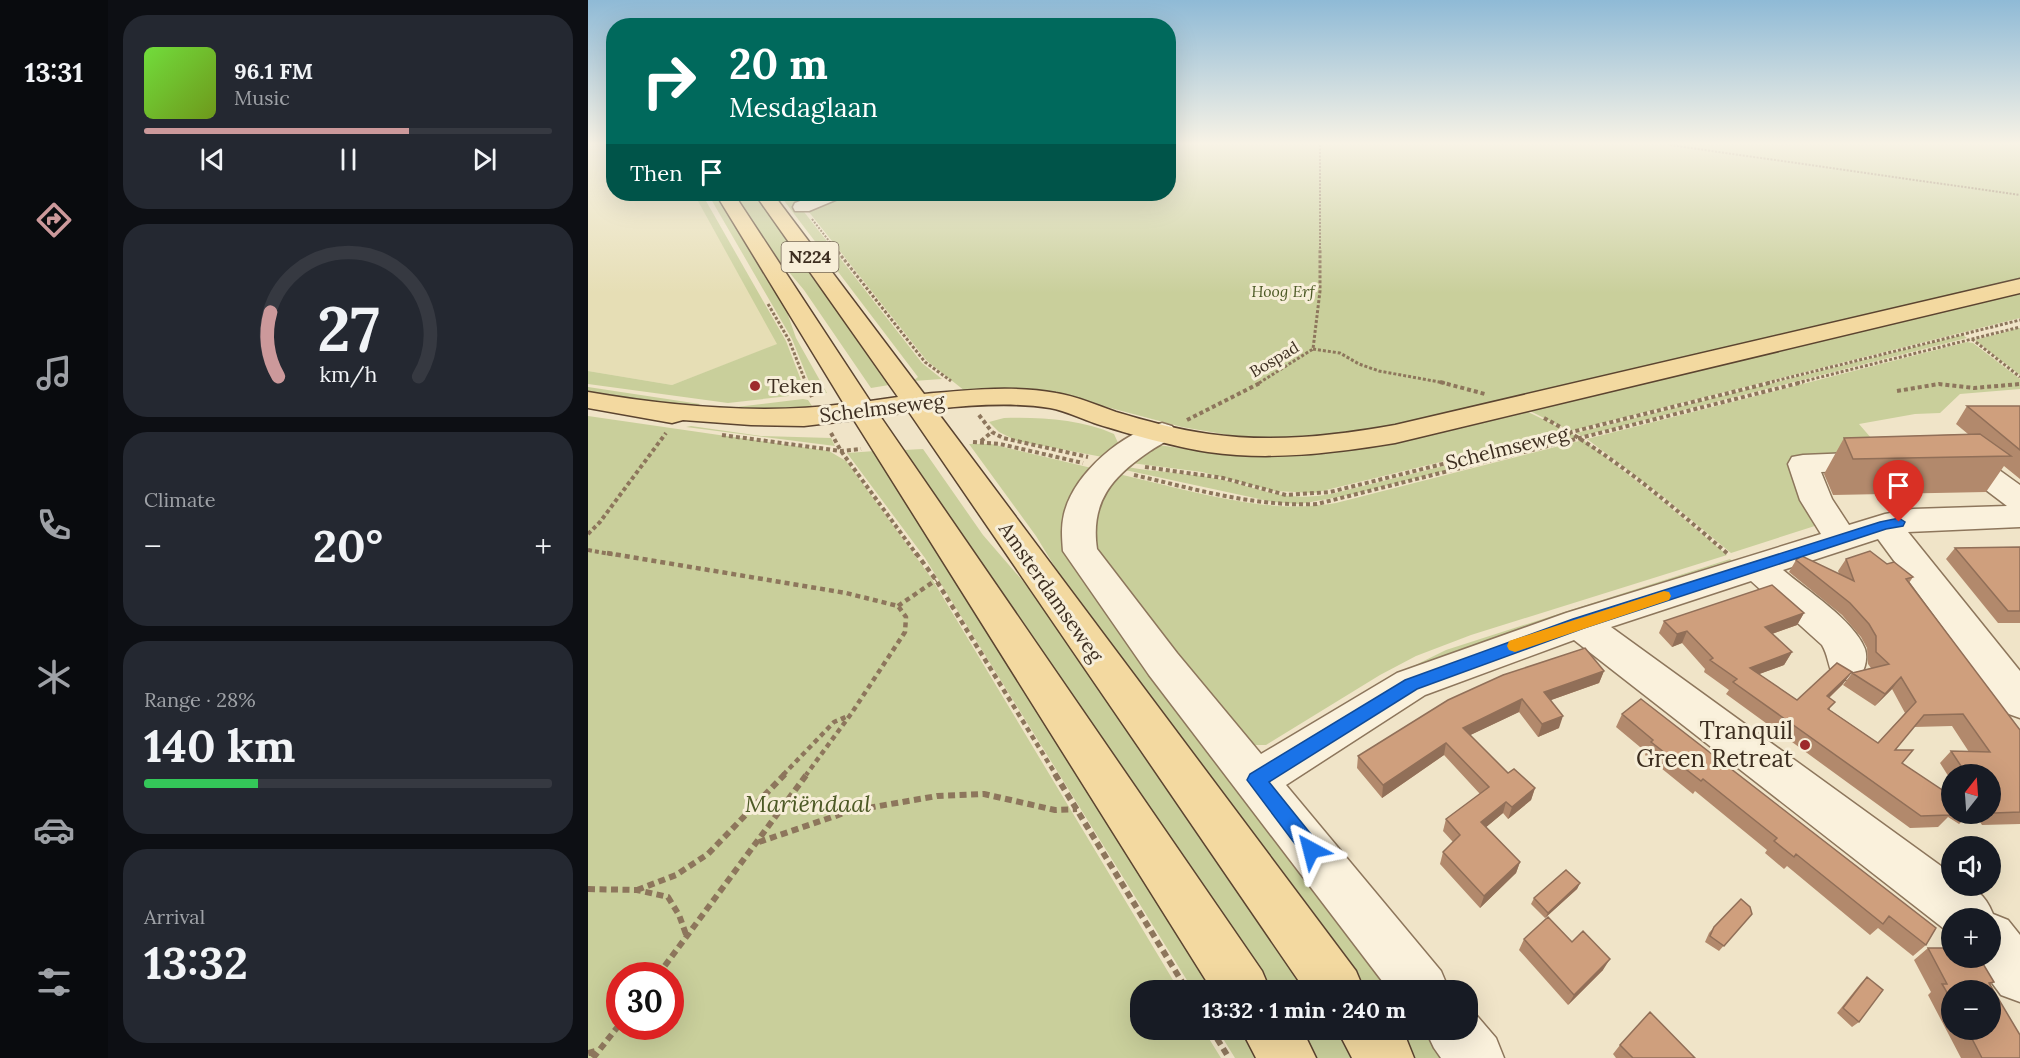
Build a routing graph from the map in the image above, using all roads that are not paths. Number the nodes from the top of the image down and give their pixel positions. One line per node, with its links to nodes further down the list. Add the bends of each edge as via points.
1 (729, 201): 8 (main road, N224)
2 (769, 201): 7 (main road, Amsterdamseweg / N224)
3 (817, 201): 4 (street)
4 (802, 207)
5 (2020, 286): 9 (main road, Schelmseweg, via 1387,435 1305,447 1255,448)
6 (588, 400): 8 (main road, Schelmseweg, via 750,429 831,432)
7 (921, 410): 8 (main road, Schelmseweg); 9 (main road, Schelmseweg, via 1110,419); 23 (main road, Amsterdamseweg)
8 (866, 417): 22 (main road)
9 (1162, 432): 18 (street, via 1131,448 1089,492 1080,508 1076,537 1080,551 1163,664)
10 (2020, 500): 13 (street, via 1963,458 1803,464 1816,500)
11 (2020, 516): 12 (street, via 1912,520)
12 (1885, 525): 13 (street); 17 (street)
13 (1841, 539): 14 (street)
14 (1743, 561): 15 (street); 16 (street, via 1835,635 1846,650)
15 (1579, 624): 18 (street, via 1411,684); 19 (street)
16 (1847, 665)
17 (2020, 701)
18 (1256, 780): 24 (street)
19 (1957, 908)
20 (2001, 952): 21 (street)
21 (2020, 976)
22 (1236, 980)
23 (1330, 980)
24 (1414, 980)
25 (1276, 1040): 28 (main road)
26 (1373, 1040): 29 (main road)
27 (1462, 1040): 30 (street)
28 (1288, 1058)
29 (1386, 1058)
30 (1476, 1058)

